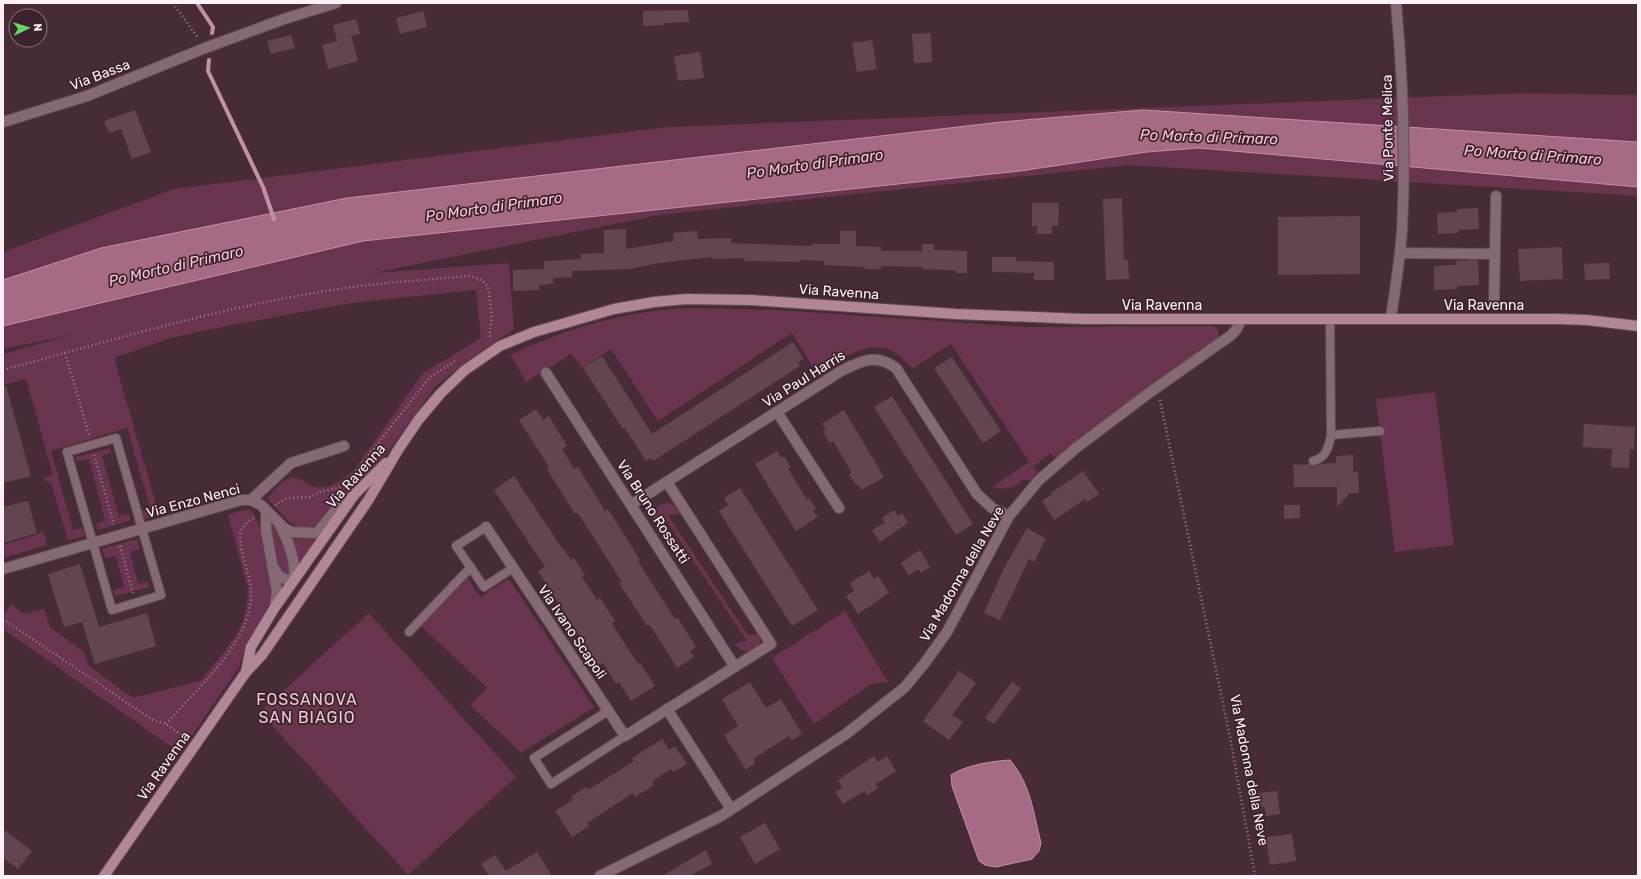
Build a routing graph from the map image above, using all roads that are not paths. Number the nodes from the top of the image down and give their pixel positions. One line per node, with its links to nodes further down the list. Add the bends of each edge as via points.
1 (336, 3): 3 (street, Via Bassa, via 205,48 87,96)
2 (1396, 3): 5 (street, Via Ponte Melica, via 1404,109)
3 (3, 122)
4 (1496, 196): 6 (street)
5 (1400, 253): 6 (street); 9 (street, Via Ponte Melica)
6 (1495, 254): 7 (street)
7 (1494, 303)
8 (1330, 318): 9 (main road, Via Ravenna); 10 (main road, Via Ravenna); 15 (lane)
9 (1391, 318): 11 (main road, Via Ravenna, via 1558,319)
10 (1242, 319): 17 (main road, Via Ravenna, via 1083,319 751,300 686,299 654,302 614,309 534,332 500,346 464,370 441,393); 25 (street, Via Madonna della Neve, via 1230,336 1157,387 1056,464)
11 (1638, 326)
12 (546, 372): 22 (street, Via Bruno Rossatti)
13 (777, 412): 19 (street, Via Paul Harris); 23 (street); 25 (street, Via Paul Harris, via 858,362 870,359 889,363 896,368 907,384 977,494 992,508)
14 (1380, 431): 15 (lane)
15 (1331, 435): 18 (lane, via 1326,452 1318,460)
16 (344, 446): 21 (street, Via Enzo Nenci, via 291,463)
17 (398, 450): 20 (main road, Via Ravenna); 35 (main road, Via Ravenna, via 369,500)
18 (1313, 461)
19 (667, 482): 22 (street, Via Paul Harris); 38 (street, Via Bruno Rossatti, via 771,644)
20 (354, 495): 26 (street, Via Enzo Nenci, via 340,505 317,533 292,532); 34 (main road, Via Ravenna)
21 (251, 500): 24 (street, Via Enzo Nenci); 28 (street, Via Enzo Nenci, via 241,500)
22 (632, 504): 38 (street, Via Bruno Rossatti)
23 (839, 508)
24 (266, 511): 26 (street, Via Enzo Nenci); 30 (street)
25 (1009, 516): 43 (street, Via Madonna della Neve, via 947,632 905,687 846,734)
26 (279, 523): 34 (street, Via Enzo Nenci, via 288,541 296,568)
27 (486, 527): 31 (lane, Via Ivano Scapoli, via 456,546); 32 (street, Via Ivano Scapoli)
28 (142, 529): 29 (street, Via Enzo Nenci); 29 (lane, Via Enzo Nenci, via 160,595 112,610); 29 (lane, Via Enzo Nenci, via 116,438 91,445 67,452)
29 (93, 543): 33 (street, Via Enzo Nenci)
30 (271, 560): 34 (street, via 280,577); 36 (street, via 277,591)
31 (471, 567): 32 (lane, Via Ivano Scapoli, via 484,587); 37 (lane)
32 (513, 568): 41 (street, Via Ivano Scapoli)
33 (3, 569)
34 (294, 580): 35 (main road); 36 (main road, Via Ravenna)
35 (307, 589): 39 (main road, Via Ravenna, via 262,655)
36 (275, 607): 39 (main road, Via Ravenna, via 251,647)
37 (409, 632)
38 (735, 666): 40 (street, Via Bruno Rossatti)
39 (246, 672): 44 (main road, Via Ravenna)
40 (667, 709): 42 (street); 43 (street)
41 (608, 710): 42 (street, Via Ivano Scapoli); 42 (lane, via 534,758 551,784)
42 (625, 736)
43 (731, 809): 45 (street, Via Madonna della Neve, via 704,826)
44 (104, 876)
45 (600, 876)

